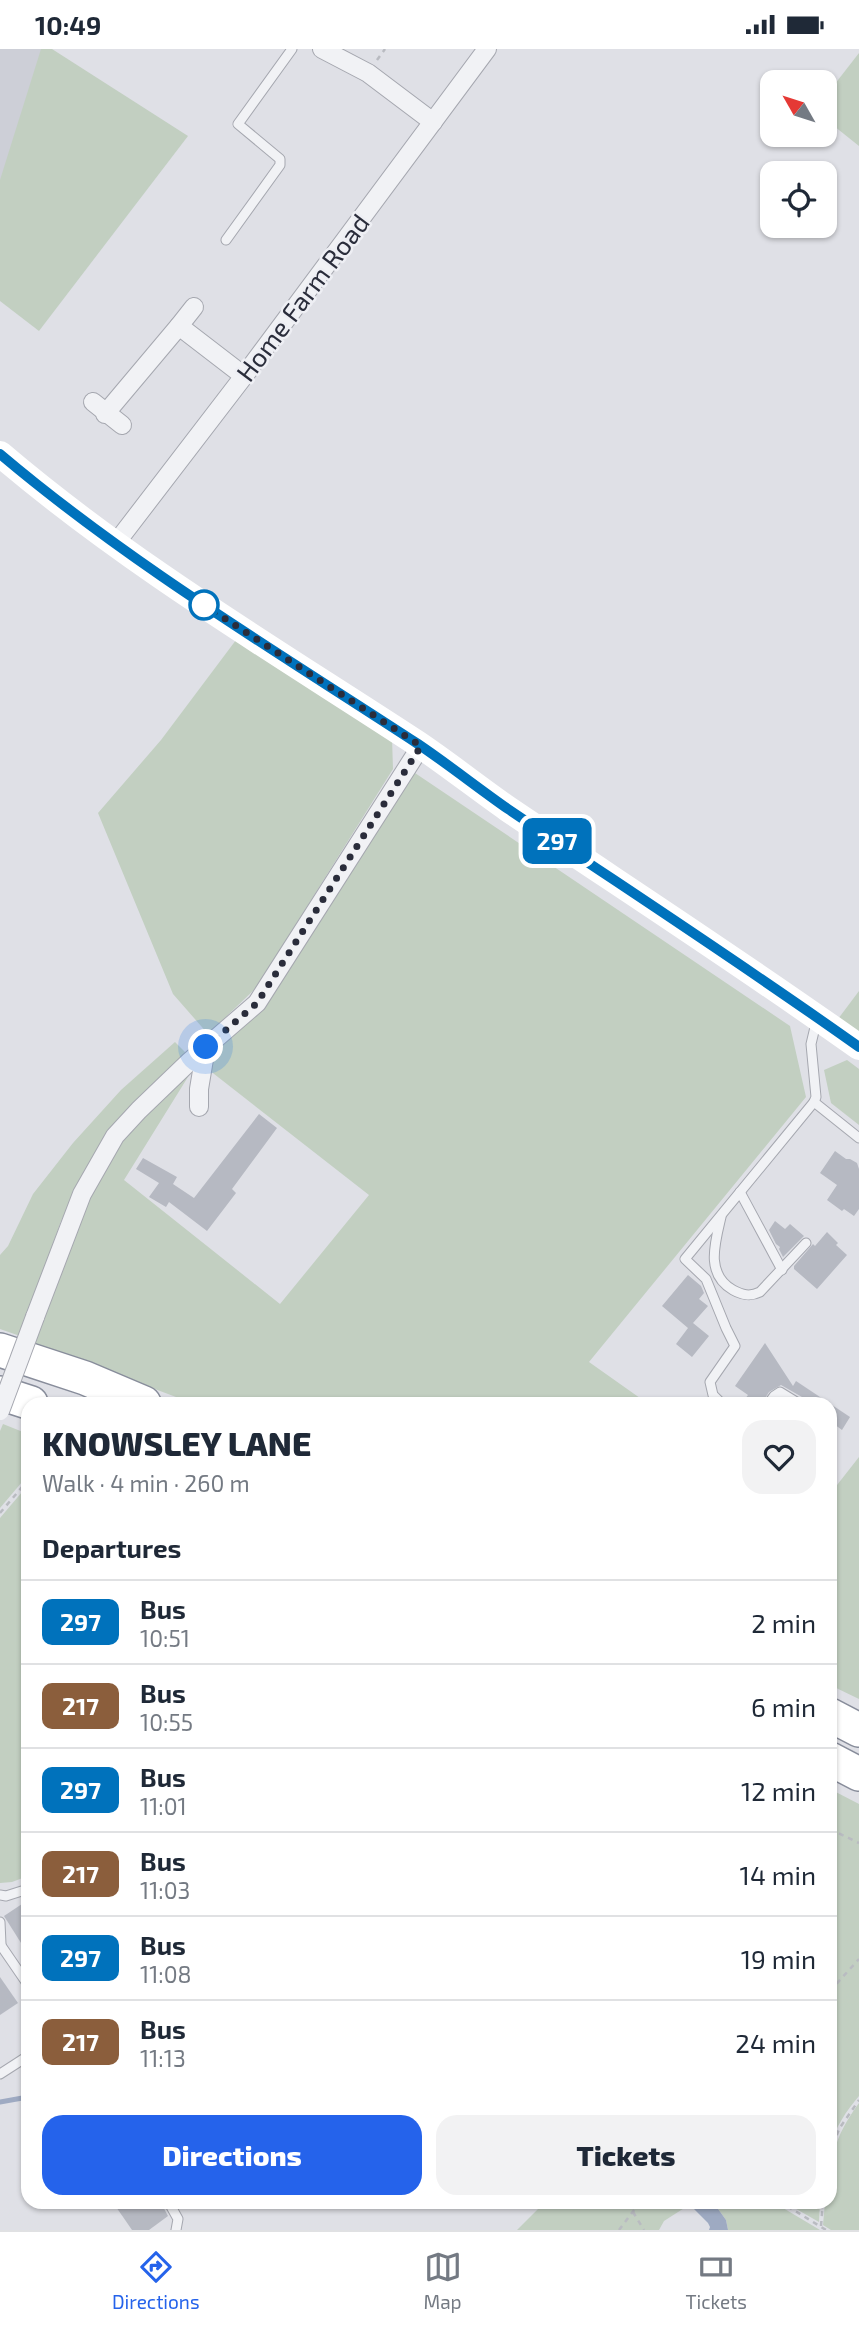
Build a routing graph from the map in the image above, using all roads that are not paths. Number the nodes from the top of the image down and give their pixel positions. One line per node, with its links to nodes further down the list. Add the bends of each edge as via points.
1 (292, 49): 5 (lane, via 239,121 239,126 280,159 280,165)
2 (322, 49): 4 (street, via 368,73)
3 (487, 49): 4 (street, Home Farm Road)
4 (433, 122): 8 (street, Home Farm Road)
5 (226, 240)
6 (194, 307): 7 (street)
7 (178, 326): 8 (street); 9 (street, via 99,408)
8 (244, 376): 11 (street, Home Farm Road)
9 (122, 425)
10 (0, 454): 11 (main road)
11 (116, 543): 12 (main road, via 192,598)
12 (421, 746): 13 (main road); 14 (street, via 257,1003)
13 (817, 1018): 15 (main road); 16 (lane, via 811,1044)
14 (206, 1047): 17 (street); 30 (street, bridge, via 115,1136 82,1194)
15 (859, 1047)
16 (814, 1102): 18 (lane); 19 (lane)
17 (199, 1107)
18 (859, 1138)
19 (740, 1192): 20 (lane); 22 (lane)
20 (721, 1215): 22 (lane, via 713,1262 727,1286 754,1295); 26 (lane, via 685,1259 706,1279 735,1346 710,1383)
21 (806, 1243): 22 (lane)
22 (782, 1269)
23 (0, 1350): 25 (highway)
24 (0, 1393): 29 (highway)
25 (130, 1397)
26 (715, 1397)
27 (773, 1397): 28 (lane, via 780,1392)
28 (788, 1397)
29 (21, 1400)
30 (0, 1411)
31 (837, 1719): 32 (highway)
32 (859, 1730)
33 (837, 1763): 34 (highway)
34 (859, 1774)
35 (21, 1891): 36 (lane)
36 (0, 1896)
37 (0, 1922): 38 (lane)
38 (0, 1944): 39 (lane)
39 (21, 1975)
40 (21, 2060): 41 (lane)
41 (0, 2074)
42 (172, 2209): 43 (lane, via 178,2219)
43 (176, 2230)

